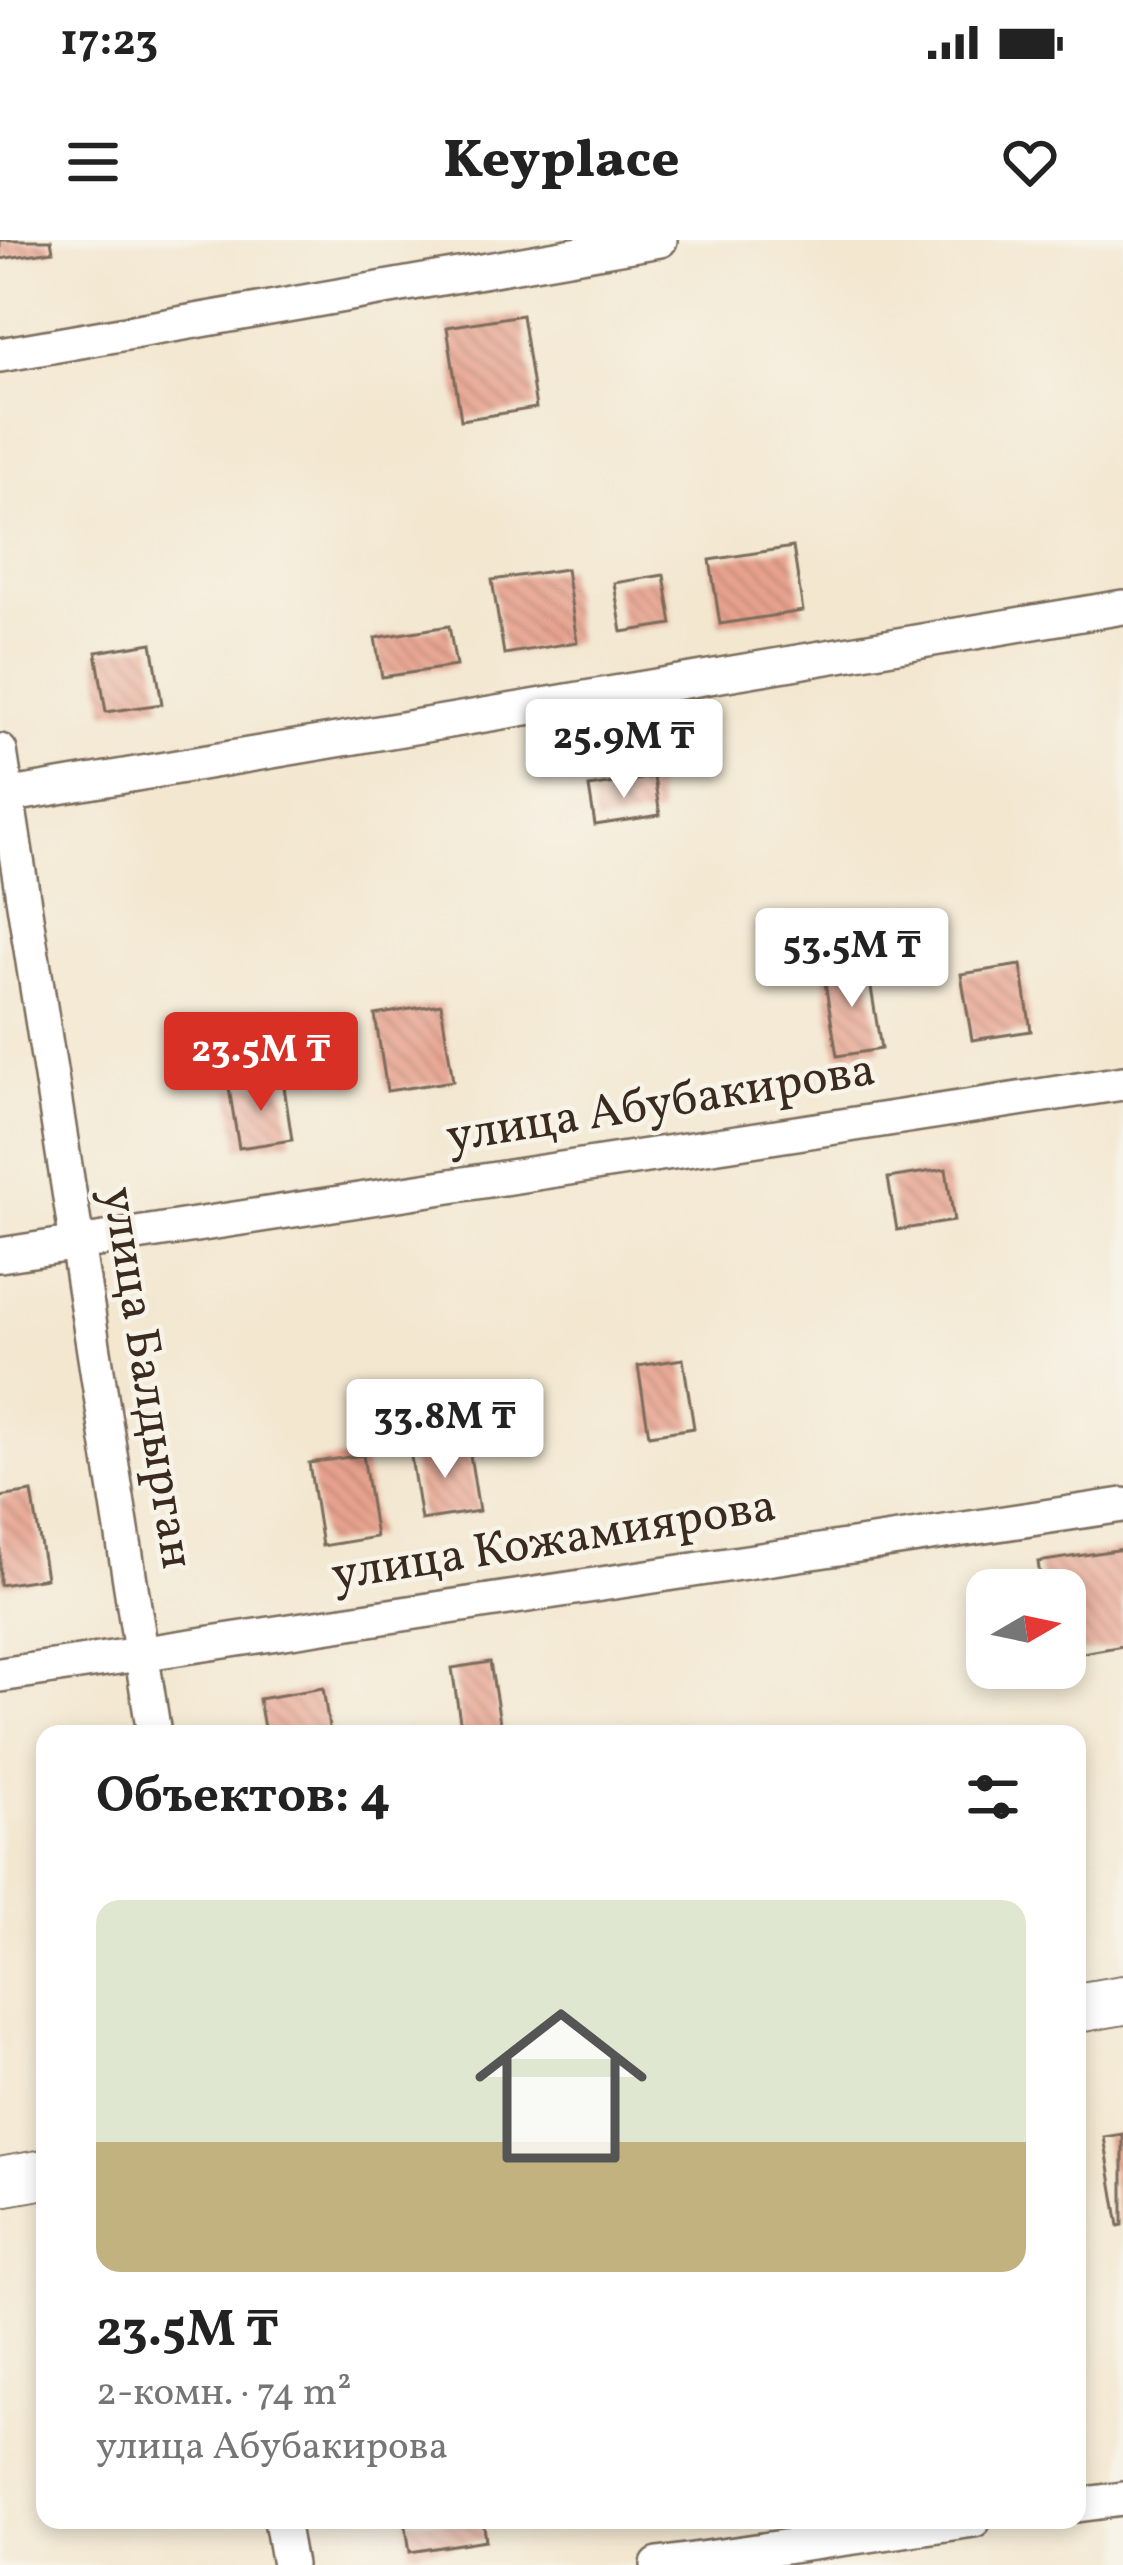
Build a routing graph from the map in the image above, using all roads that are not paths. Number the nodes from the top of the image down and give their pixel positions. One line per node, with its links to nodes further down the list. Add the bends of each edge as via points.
1 (660, 240): 2 (street)
2 (0, 355)
3 (1123, 607): 5 (street)
4 (0, 752): 5 (street, улица Балдырган)
5 (3, 796): 7 (street, улица Балдырган)
6 (1123, 1083): 7 (street, улица Абубакирова)
7 (76, 1242): 8 (street, улица Абубакирова); 10 (street, улица Балдырган)
8 (0, 1255)
9 (1123, 1505): 10 (street, улица Кожамиярова)
10 (141, 1653): 11 (street, улица Кожамиярова); 12 (street, улица Балдырган)
11 (0, 1675)
12 (153, 1725)
13 (1123, 2000): 14 (street)
14 (1086, 2006)
15 (36, 2176): 16 (street)
16 (0, 2182)
17 (1123, 2499): 18 (street)
18 (1086, 2504)
19 (283, 2529): 21 (street)
20 (911, 2529): 22 (street)
21 (289, 2565)
22 (658, 2565)

